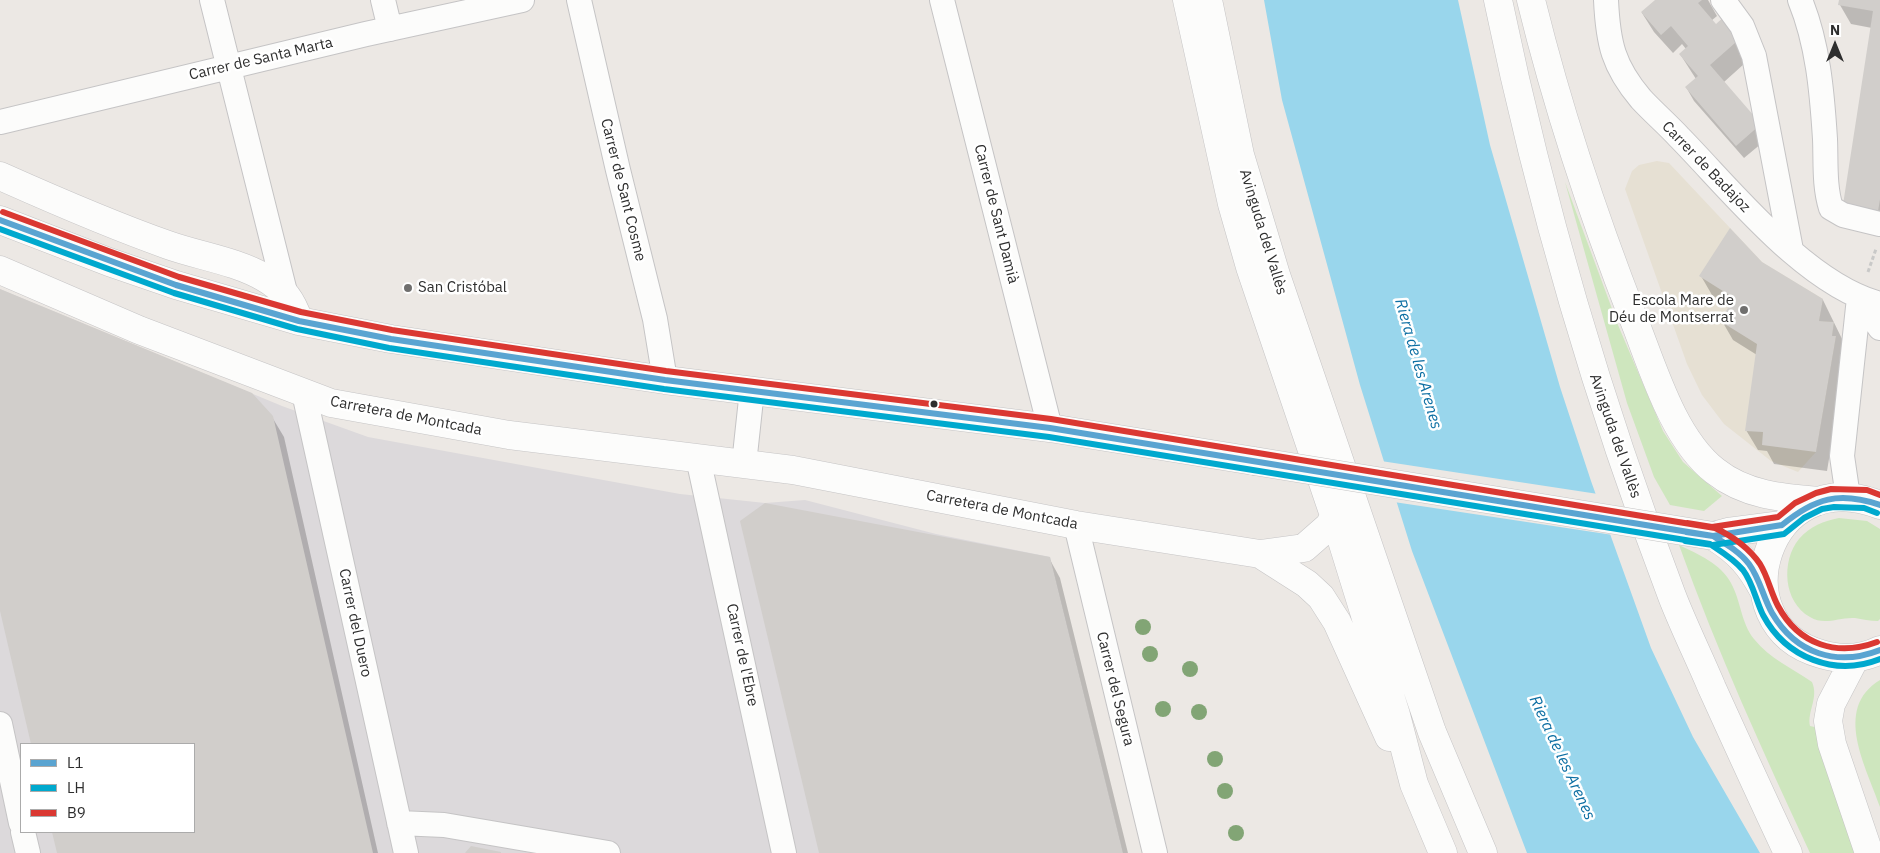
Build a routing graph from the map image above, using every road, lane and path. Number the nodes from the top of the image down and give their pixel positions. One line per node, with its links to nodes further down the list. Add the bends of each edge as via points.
1 (212, 0): 14 (street)
2 (383, 0): 13 (street)
3 (522, 0): 13 (street, Carrer de Santa Marta)
4 (579, 0): 25 (street, Carrer de Sant Cosme, via 655,319)
5 (942, 0): 28 (street, Carrer de Sant Damià)
6 (1187, 0): 35 (main road, Avinguda del Vallès, via 1232,204 1250,267)
7 (1208, 0): 31 (main road, Avinguda del Vallès, via 1256,215)
8 (1498, 0): 54 (main road, Avinguda del Vallès, via 1517,96 1555,242 1615,439 1673,599)
9 (1531, 0): 33 (main road, via 1553,87 1589,201 1666,400 1688,441 1714,471 1743,488)
10 (1606, 0): 19 (street, Carrer de Badajoz, via 1610,45 1625,81 1758,221)
11 (1723, 0): 19 (street, via 1742,26 1754,56)
12 (1800, 0): 18 (street, via 1821,79 1831,208)
13 (390, 29): 14 (street, Carrer de Santa Marta)
14 (228, 66): 15 (street, Carrer de Santa Marta); 21 (street)
15 (0, 122)
16 (0, 176): 21 (main road, via 138,234 264,277)
17 (0, 220): 23 (main road, via 143,274)
18 (1880, 234)
19 (1791, 250): 22 (street, Carrer de Badajoz, via 1821,273)
20 (0, 270): 27 (main road, Carretera de Montcada, via 139,330)
21 (285, 292): 23 (main road)
22 (1870, 301): 24 (street); 32 (street, via 1842,456)
23 (300, 321): 25 (main road, via 391,339)
24 (1880, 328)
25 (665, 380): 26 (main road)
26 (752, 390): 28 (main road); 30 (street)
27 (304, 393): 29 (main road, Carretera de Montcada, via 331,404 509,435); 45 (street, Carrer del Duero)
28 (1050, 428): 38 (main road, bridge)
29 (698, 458): 30 (main road, Carretera de Montcada); 50 (street, Carrer de l'Ebre)
30 (744, 464): 36 (main road, Carretera de Montcada, via 793,470)
31 (1348, 492): 35 (main road); 53 (main road, Avinguda del Vallès, via 1432,732)
32 (1848, 497): 33 (main road); 34 (main road)
33 (1818, 501): 37 (main road)
34 (1880, 505)
35 (1335, 518): 39 (main road, via 1304,548); 43 (main road, Avinguda del Vallès)
36 (1076, 525): 39 (main road, Carretera de Montcada); 51 (street, Carrer del Segura)
37 (1782, 525): 38 (main road); 40 (main road, via 1766,556)
38 (1713, 536): 40 (main road, via 1750,565)
39 (1260, 554): 43 (main road, via 1307,584 1321,597 1337,622 1378,715)
40 (1764, 591): 41 (main road, via 1770,611 1796,642 1834,658)
41 (1868, 654): 55 (main road, via 1831,704 1828,721 1832,744)
42 (0, 724): 44 (street)
43 (1414, 784): 52 (main road, Avinguda del Vallès)
44 (20, 818)
45 (399, 823): 48 (street, Carrer del Duero); 49 (street, via 444,825)
46 (23, 833): 47 (street)
47 (28, 853)
48 (406, 853)
49 (608, 853)
50 (784, 853)
51 (1155, 853)
52 (1443, 853)
53 (1483, 853)
54 (1788, 853)
55 (1869, 853)

